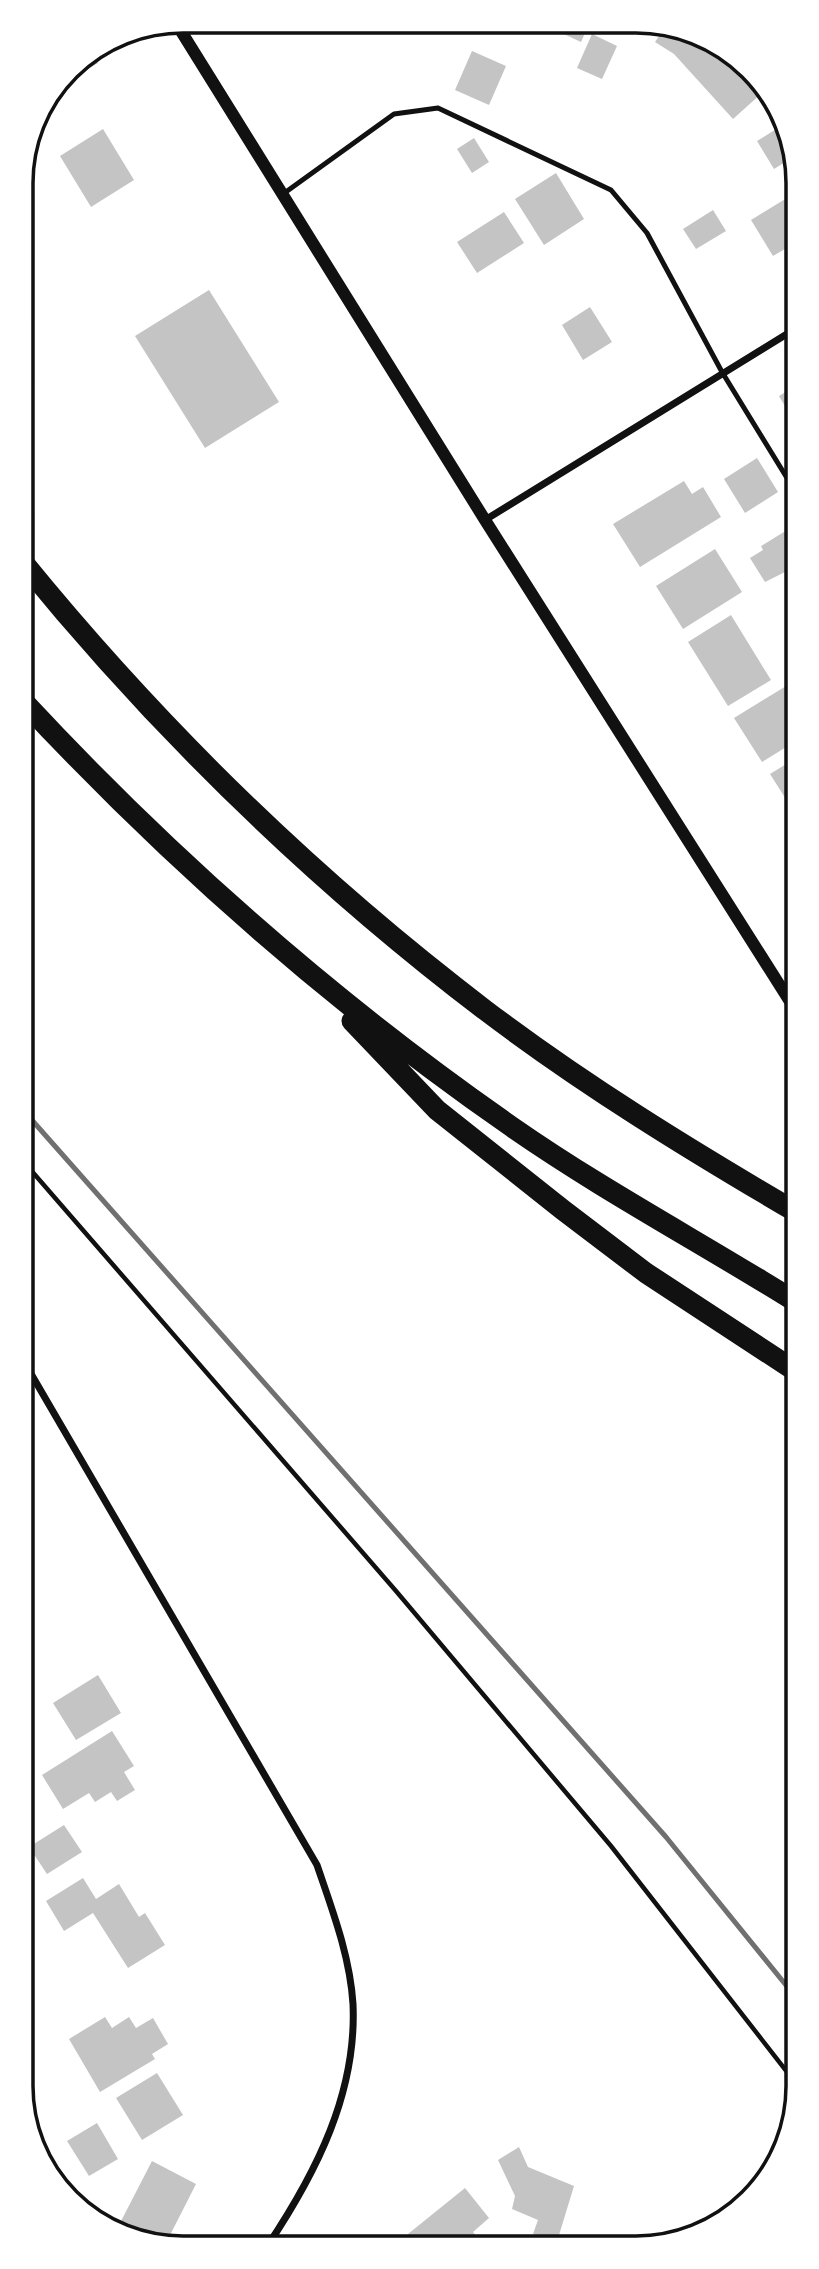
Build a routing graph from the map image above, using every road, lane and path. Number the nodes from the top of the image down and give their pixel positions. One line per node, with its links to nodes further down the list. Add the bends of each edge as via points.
1 (183, 34): 2 (street)
2 (283, 194): 4 (lane, via 394,114 438,108 611,190 647,233); 6 (street)
3 (786, 334): 4 (street)
4 (722, 372): 5 (lane); 6 (street)
5 (786, 476)
6 (485, 520): 10 (street)
7 (34, 575): 12 (highway, via 129,685 331,884 486,1010 573,1073)
8 (34, 712): 9 (highway, via 154,834)
9 (281, 946): 13 (highway, via 366,1018 513,1128 644,1213); 14 (highway, via 437,1110 646,1273)
10 (786, 995)
11 (33, 1173): 16 (path, via 611,1846)
12 (785, 1206)
13 (785, 1296)
14 (785, 1364)
15 (33, 1378): 17 (street, via 317,1865 332,1907 352,2003 351,2043 326,2147)
16 (785, 2069)
17 (274, 2236)

